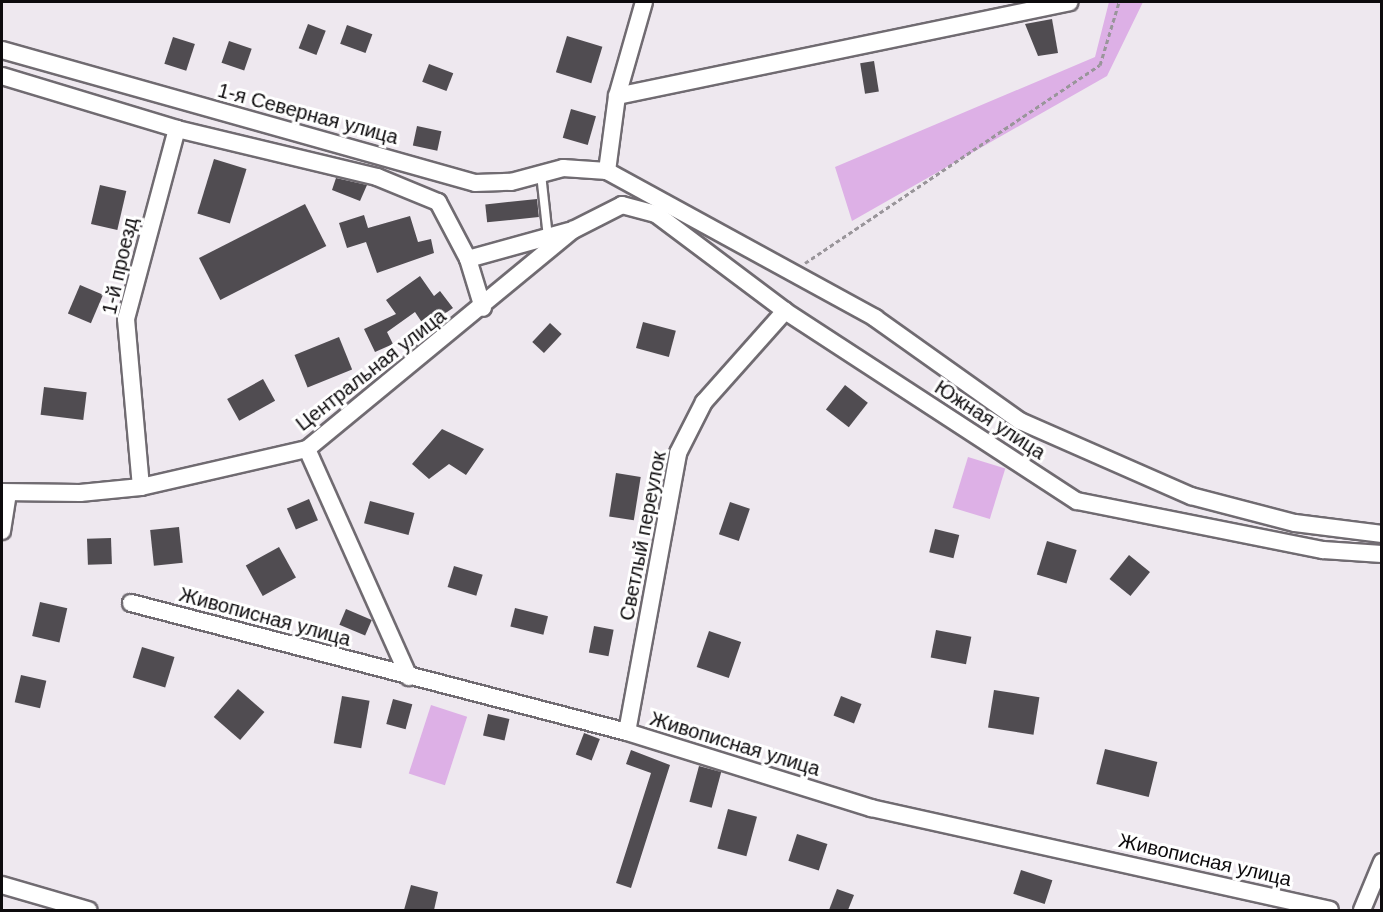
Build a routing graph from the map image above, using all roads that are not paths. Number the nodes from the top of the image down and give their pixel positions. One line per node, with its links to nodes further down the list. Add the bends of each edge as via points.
1 (644, 2): 5 (street)
2 (1069, 2): 5 (street)
3 (2, 50): 8 (street, 1-я Северная улица, via 475,183 511,182)
4 (2, 76): 6 (street)
5 (617, 96): 7 (street)
6 (177, 129): 12 (street, via 377,177 438,202); 16 (street, 1-й проезд, via 126,319)
7 (607, 171): 8 (street, 1-я Северная улица, via 563,168); 19 (street, via 875,318 1020,421 1191,496 1295,523)
8 (542, 174): 11 (lane)
9 (622, 206): 10 (street, Центральная улица); 14 (street, Южная улица, via 656,214)
10 (573, 230): 11 (street); 13 (street, Центральная улица)
11 (548, 237): 12 (street)
12 (468, 258): 13 (street)
13 (483, 308): 15 (street, Центральная улица)
14 (785, 311): 20 (street, Южная улица, via 1077,501 1323,550); 23 (street, Светлый переулок, via 704,402 678,453)
15 (307, 449): 16 (street, Центральная улица); 22 (street)
16 (141, 487): 17 (street, Центральная улица)
17 (5, 493): 18 (street)
18 (2, 531)
19 (1382, 534)
20 (1382, 554)
21 (131, 603): 22 (street, Живописная улица)
22 (410, 677): 23 (street, Живописная улица)
23 (627, 732): 27 (street, Живописная улица, via 871,808)
24 (1382, 862): 28 (street)
25 (2, 885): 26 (street)
26 (88, 910)
27 (1330, 910)
28 (1362, 910)

